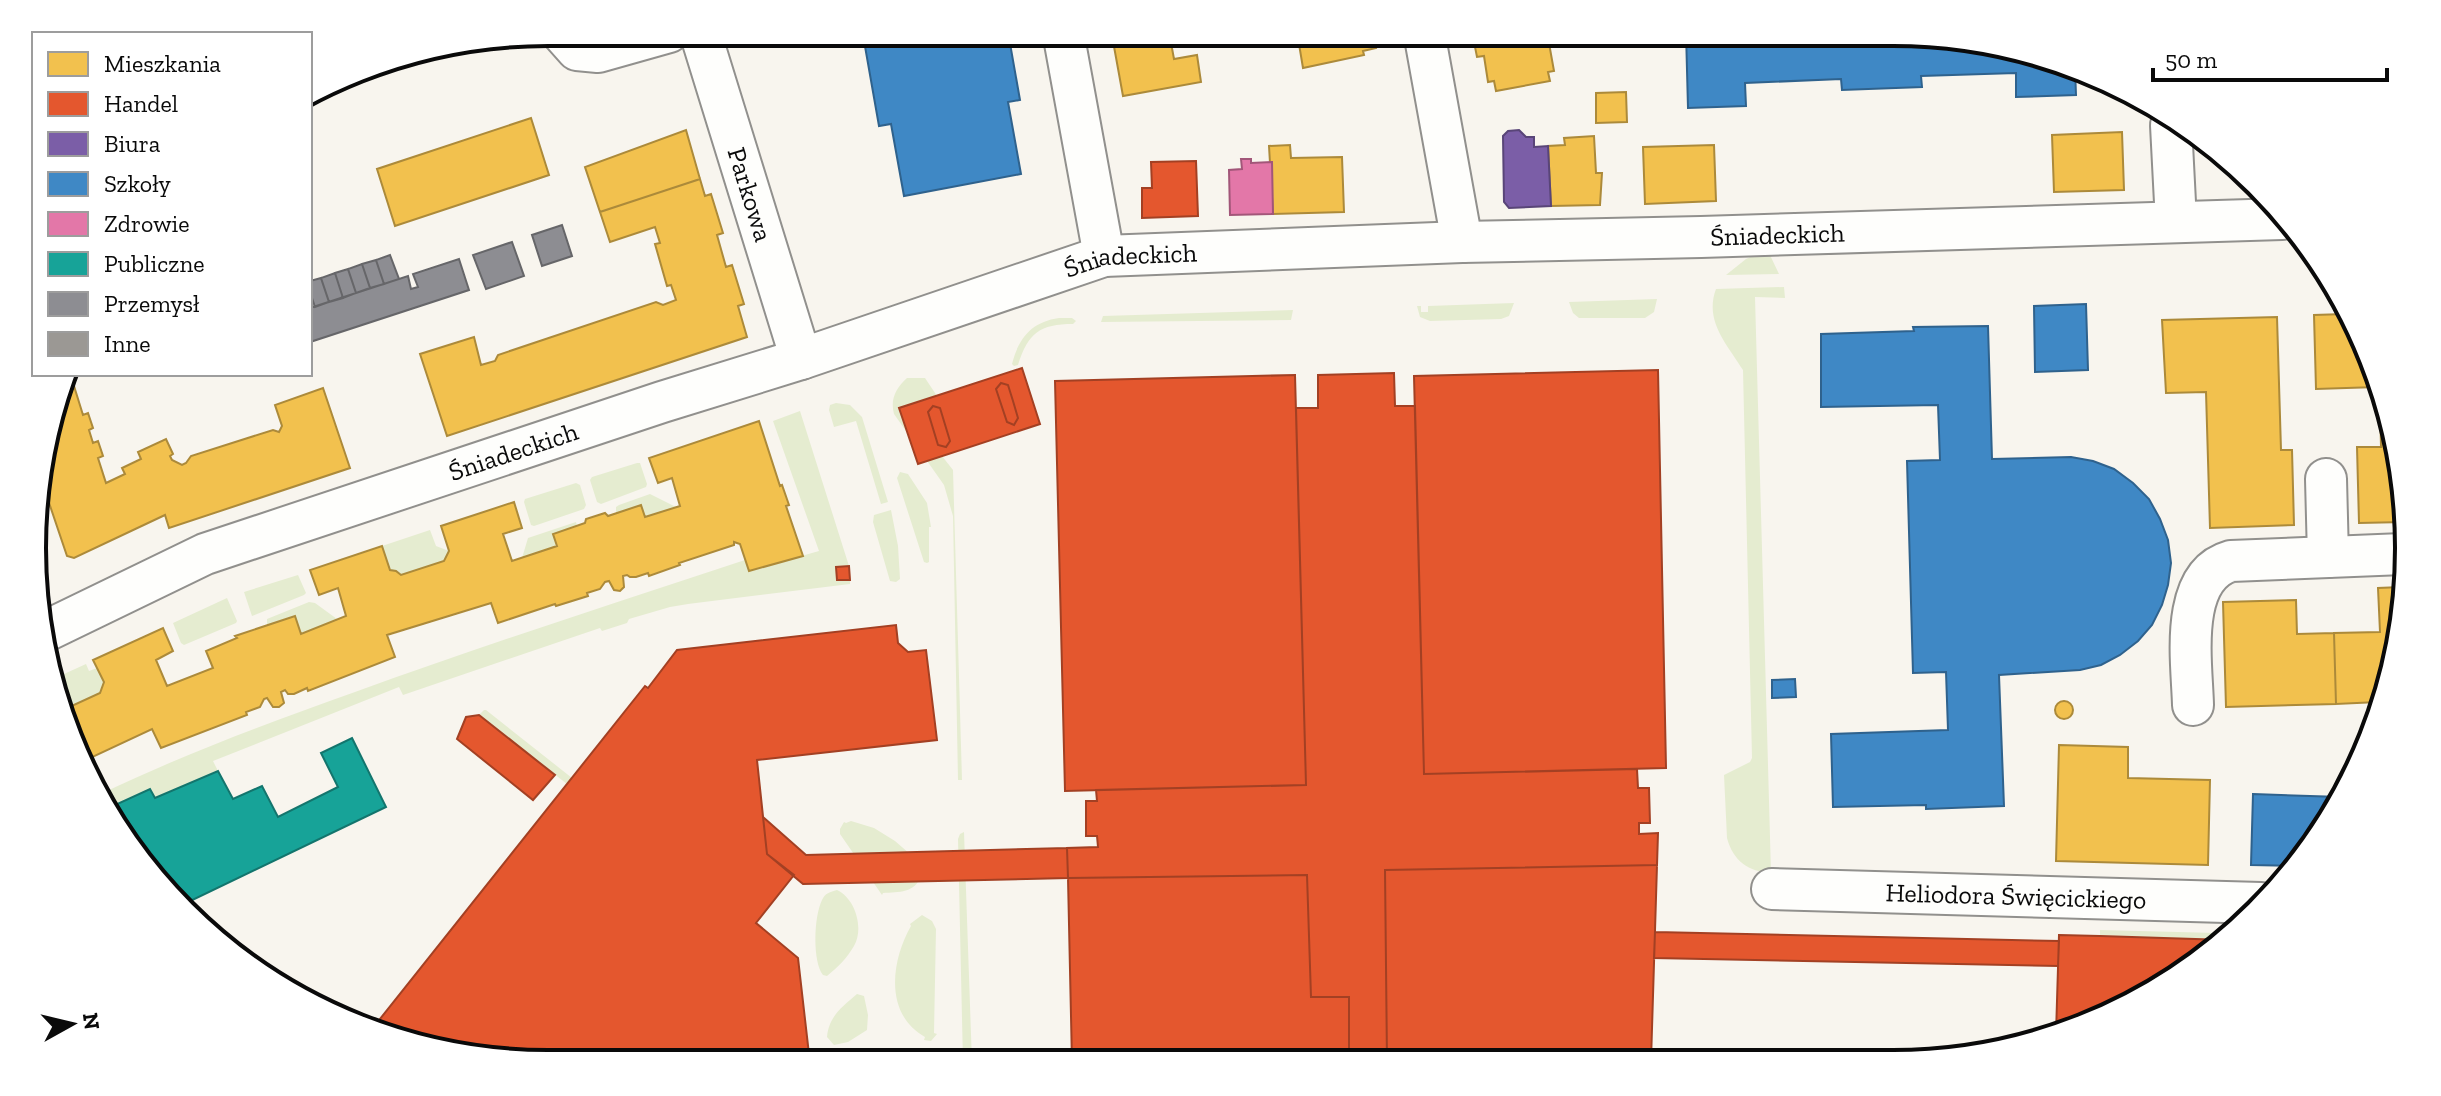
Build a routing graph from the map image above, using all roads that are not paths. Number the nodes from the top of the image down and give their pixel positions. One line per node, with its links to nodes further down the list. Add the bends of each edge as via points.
1 (573, 46): 2 (street, via 598,52)
2 (619, 46)
3 (704, 46): 11 (street, Parkowa)
4 (1066, 46): 10 (street)
5 (1427, 46): 9 (street)
6 (2171, 131): 8 (street)
7 (2272, 219): 8 (street, Śniadeckich)
8 (2176, 222): 9 (street, Śniadeckich)
9 (1462, 242): 10 (street, Śniadeckich)
10 (1104, 256): 11 (street, Śniadeckich)
11 (801, 359): 15 (street, Śniadeckich, via 205,554)
12 (2326, 479): 14 (street)
13 (2395, 554): 14 (street)
14 (2328, 557): 16 (street, via 2231,561 2216,568 2203,583 2192,617)
15 (53, 628)
16 (2193, 705)
17 (1772, 889): 18 (street, Heliodora Święcickiego)
18 (2248, 903)

